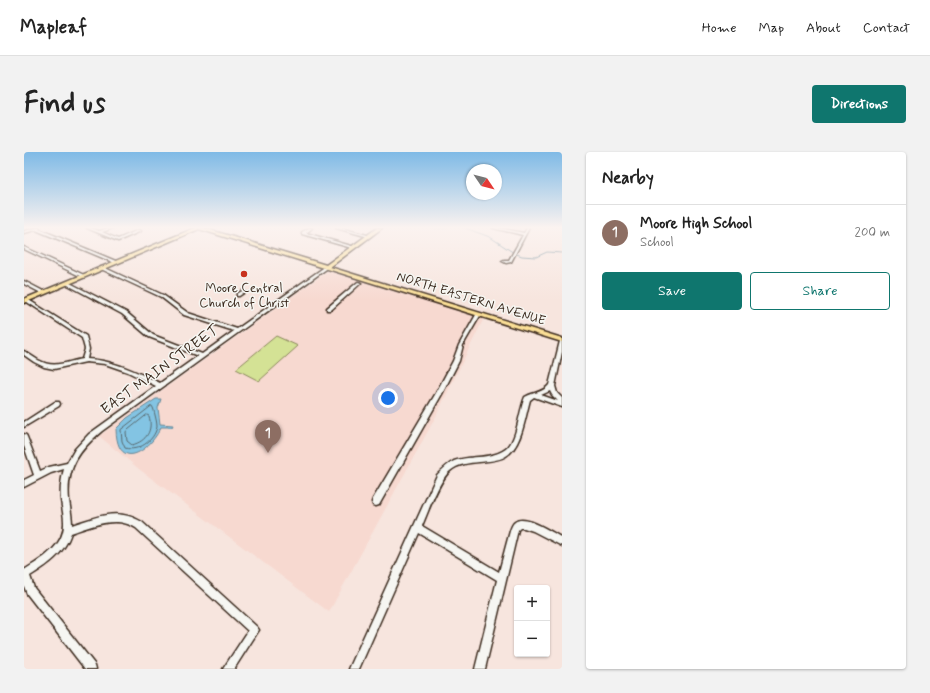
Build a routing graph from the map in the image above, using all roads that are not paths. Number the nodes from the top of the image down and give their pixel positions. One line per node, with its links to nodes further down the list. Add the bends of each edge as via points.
1 (33, 252): 11 (street)
2 (93, 252): 8 (street)
3 (140, 252): 8 (main road)
4 (278, 252): 9 (main road, NORTH EASTERN AVENUE)
5 (346, 252): 9 (main road, EAST MAIN STREET)
6 (515, 252): 7 (street)
7 (510, 261)
8 (116, 262): 10 (main road)
9 (327, 267): 20 (main road, NORTH EASTERN AVENUE); 21 (street, EAST MAIN STREET)
10 (102, 268): 11 (main road); 21 (street, via 162,296 186,314)
11 (83, 276): 13 (main road)
12 (24, 282): 16 (street)
13 (66, 283): 16 (main road); 24 (street, via 124,313 150,336)
14 (359, 283): 19 (street)
15 (243, 292): 17 (street)
16 (44, 293): 18 (main road)
17 (238, 295)
18 (25, 301): 25 (street, via 84,336 87,349)
19 (328, 309)
20 (479, 314): 22 (main road, NORTH EASTERN AVENUE); 36 (street, via 461,345 436,400)
21 (238, 331): 24 (street, EAST MAIN STREET)
22 (562, 340): 27 (street)
23 (24, 353): 25 (street, via 48,367)
24 (203, 356): 26 (street, EAST MAIN STREET)
25 (84, 361): 26 (street, via 107,363)
26 (161, 386): 33 (street, EAST MAIN STREET, via 85,442 76,451)
27 (552, 386): 28 (street, via 547,392); 30 (street, via 554,394)
28 (534, 395): 30 (street); 37 (street, via 527,399 514,443 509,450 502,455 458,462 446,469)
29 (57, 404): 31 (street)
30 (562, 404)
31 (24, 425)
32 (24, 437): 34 (street)
33 (70, 465): 34 (street, via 56,467); 38 (street, EAST MAIN STREET, via 65,488)
34 (38, 476): 35 (street)
35 (24, 484)
36 (376, 502)
37 (418, 528): 41 (street); 44 (street)
38 (68, 530): 40 (street, via 56,552); 43 (street, via 119,517 135,522 254,630)
39 (562, 542): 41 (street, via 531,526 517,525 512,534)
40 (24, 575): 42 (street, via 30,591)
41 (502, 578): 45 (street)
42 (91, 669)
43 (228, 669)
44 (354, 669)
45 (480, 669)

